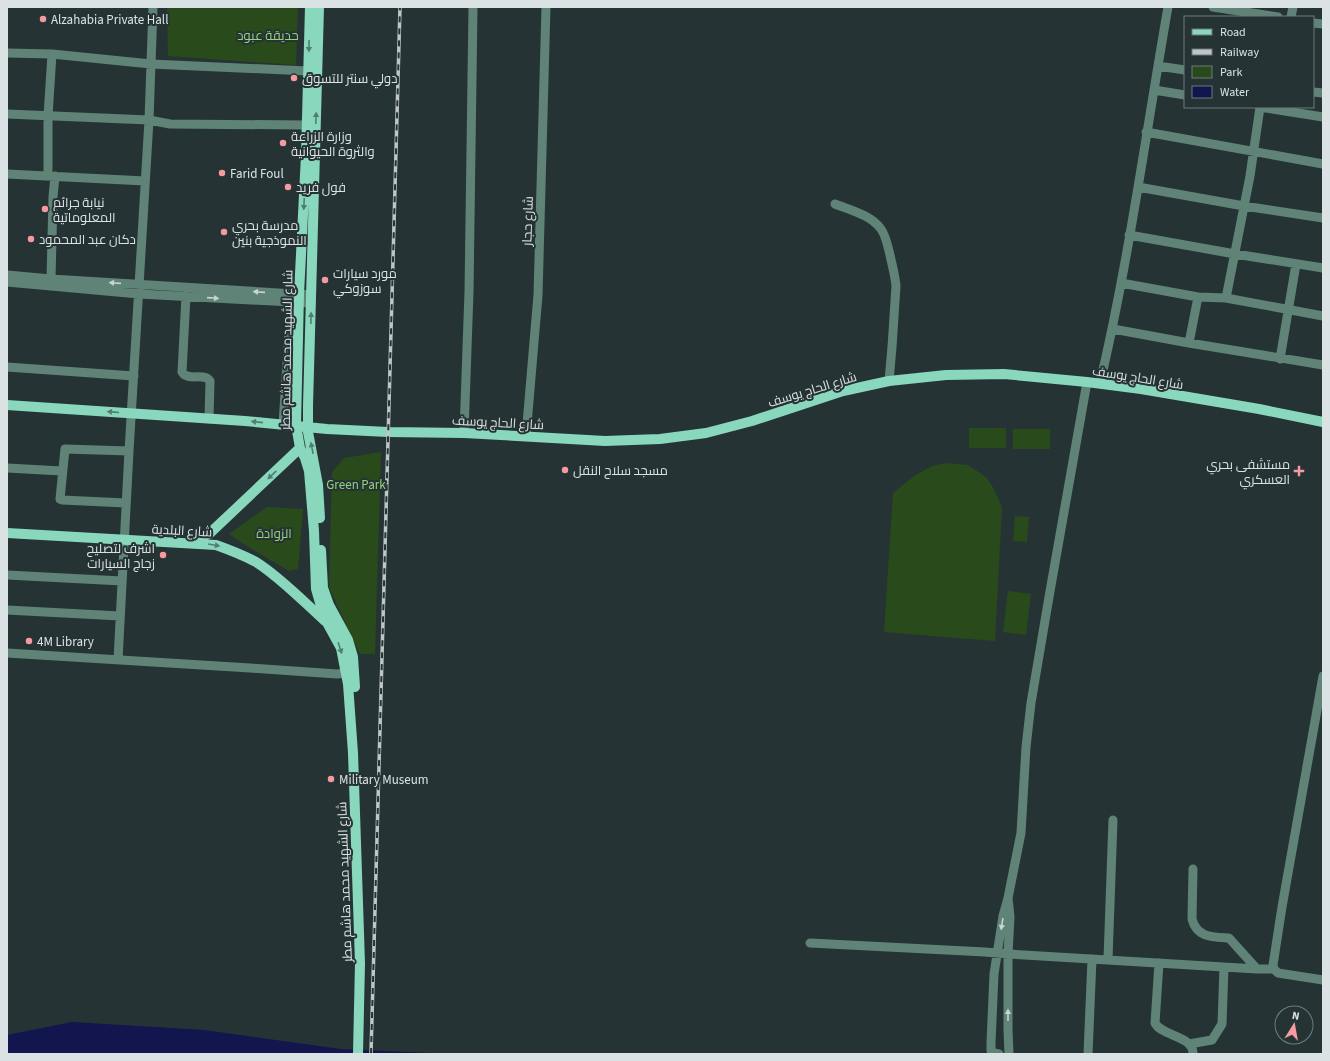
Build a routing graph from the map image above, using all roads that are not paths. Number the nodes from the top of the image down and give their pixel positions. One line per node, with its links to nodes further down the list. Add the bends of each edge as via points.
1 (153, 7): 11 (street)
2 (310, 7): 14 (main road, شارع الشهيد محمد هاشم مطر, one-way to 14)
3 (320, 7): 47 (main road, شارع الشهيد محمد هاشم مطر, one-way to 3)
4 (473, 7): 67 (street)
5 (546, 7): 68 (street, شارع حجار, via 538,295)
6 (1168, 7): 12 (street)
7 (1213, 7): 8 (street)
8 (1272, 16)
9 (7, 53): 10 (street)
10 (52, 54): 11 (street); 20 (street)
11 (151, 64): 14 (street); 22 (street)
12 (1158, 66): 13 (street); 15 (street)
13 (1184, 70)
14 (308, 71): 23 (main road, شارع الشهيد محمد هاشم مطر)
15 (1154, 90): 16 (street); 24 (street)
16 (1184, 95)
17 (1260, 108): 25 (street)
18 (1266, 108): 21 (street)
19 (7, 114): 20 (street)
20 (48, 116): 22 (street); 28 (street)
21 (1323, 117)
22 (149, 120): 23 (street, via 170,124); 29 (street)
23 (306, 125): 48 (main road, شارع الشهيد محمد هاشم مطر, one-way to 48)
24 (1146, 132): 25 (street); 30 (street)
25 (1253, 152): 26 (street); 32 (street)
26 (1323, 164)
27 (7, 174): 28 (street)
28 (52, 176): 29 (street); 39 (street)
29 (144, 181): 42 (street)
30 (1138, 187): 32 (street); 34 (street)
31 (835, 204): 57 (street, via 875,223 882,229 886,241 896,286)
32 (1244, 206): 33 (street); 35 (street)
33 (1323, 218)
34 (1129, 235): 35 (street); 41 (street)
35 (1235, 254): 36 (street); 46 (street)
36 (1296, 264): 37 (street); 49 (street)
37 (1323, 268)
38 (7, 275): 39 (street)
39 (51, 279): 42 (street, one-way to 39)
40 (7, 282): 43 (street)
41 (1121, 283): 45 (street); 51 (street)
42 (139, 284): 43 (street); 48 (street, one-way to 42)
43 (139, 294): 44 (street); 56 (street)
44 (186, 296): 48 (street, one-way to 48); 62 (street, via 182,372 188,376 209,378)
45 (1198, 297): 46 (street); 52 (street)
46 (1226, 298): 49 (street)
47 (311, 299): 48 (street); 66 (main road, شارع الشهيد محمد هاشم مطر, one-way to 47)
48 (296, 300): 64 (street); 65 (main road, شارع الشهيد محمد هاشم مطر)
49 (1288, 310): 50 (street); 53 (street)
50 (1323, 316)
51 (1113, 329): 52 (street); 59 (street)
52 (1189, 343): 53 (street)
53 (1280, 359): 54 (street)
54 (1323, 366)
55 (7, 367): 56 (street)
56 (134, 376): 61 (street)
57 (888, 381): 58 (main road, شارع الحاج يوسف, via 946,375 1004,374); 68 (main road, شارع الحاج يوسف, via 843,391 752,421 706,433 660,439 605,441)
58 (1087, 382): 59 (main road, شارع الحاج يوسف); 89 (street, via 1031,703 1021,833)
59 (1100, 384): 63 (main road, شارع الحاج يوسف)
60 (7, 405): 61 (main road, شارع الحاج يوسف, one-way to 60)
61 (131, 414): 62 (main road, شارع الحاج يوسف); 70 (street)
62 (209, 419): 64 (main road, شارع الحاج يوسف, one-way to 62)
63 (1323, 422)
64 (282, 424): 65 (main road, شارع الحاج يوسف)
65 (296, 425): 66 (main road, شارع الحاج يوسف); 69 (main road, شارع الشهيد محمد هاشم مطر)
66 (308, 426): 67 (main road, شارع الحاج يوسف, via 388,432); 100 (main road, شارع الشهيد محمد هاشم مطر, one-way to 66, via 366,964 359,803 360,755 353,657 348,640 323,588 318,485)
67 (464, 433): 68 (main road, شارع الحاج يوسف)
68 (526, 436)
69 (300, 448): 76 (main road, شارع البلدية, one-way to 76, via 209,534 197,538); 81 (main road, شارع الشهيد محمد هاشم مطر, via 309,471 316,590 324,617)
70 (129, 451): 72 (street, via 65,449); 73 (street)
71 (7, 468): 72 (street)
72 (62, 471): 73 (street, via 61,500)
73 (126, 503): 76 (street)
74 (7, 528): 76 (main road, شارع البلدية)
75 (7, 533): 76 (main road, شارع البلدية)
76 (124, 538): 78 (street); 81 (main road, شارع البلدية, one-way to 81, via 216,545 239,553 271,573)
77 (7, 575): 78 (street)
78 (122, 581): 80 (street)
79 (7, 610): 80 (street)
80 (120, 616): 83 (street)
81 (329, 624): 84 (main road, شارع الشهيد محمد هاشم مطر, one-way to 84, via 340,648)
82 (7, 653): 83 (street)
83 (118, 660): 84 (street)
84 (347, 674): 100 (main road, شارع الشهيد محمد هاشم مطر, via 353,754)
85 (1323, 676): 86 (street)
86 (1318, 725): 98 (street, via 1279,925)
87 (1113, 820): 94 (street)
88 (1193, 869): 97 (street, via 1194,926 1207,936 1229,938)
89 (1008, 898): 91 (street, one-way to 91); 92 (street)
90 (810, 943): 91 (street)
91 (996, 953): 92 (street); 104 (street, via 990,1042 991,1051)
92 (1008, 954): 93 (street); 105 (street, one-way to 92)
93 (1092, 959): 94 (street); 106 (street)
94 (1108, 959): 95 (street)
95 (1159, 963): 96 (street); 101 (street, via 1155,1023 1159,1028)
96 (1224, 967): 97 (street); 101 (street, via 1221,1027 1212,1040)
97 (1257, 969): 98 (street)
98 (1274, 969): 99 (street, via 1278,973)
99 (1323, 980)
100 (362, 997): 102 (main road); 103 (main road)
101 (1189, 1044): 107 (street)
102 (358, 1054)
103 (363, 1054)
104 (999, 1054)
105 (1009, 1054)
106 (1088, 1054)
107 (1193, 1054)

